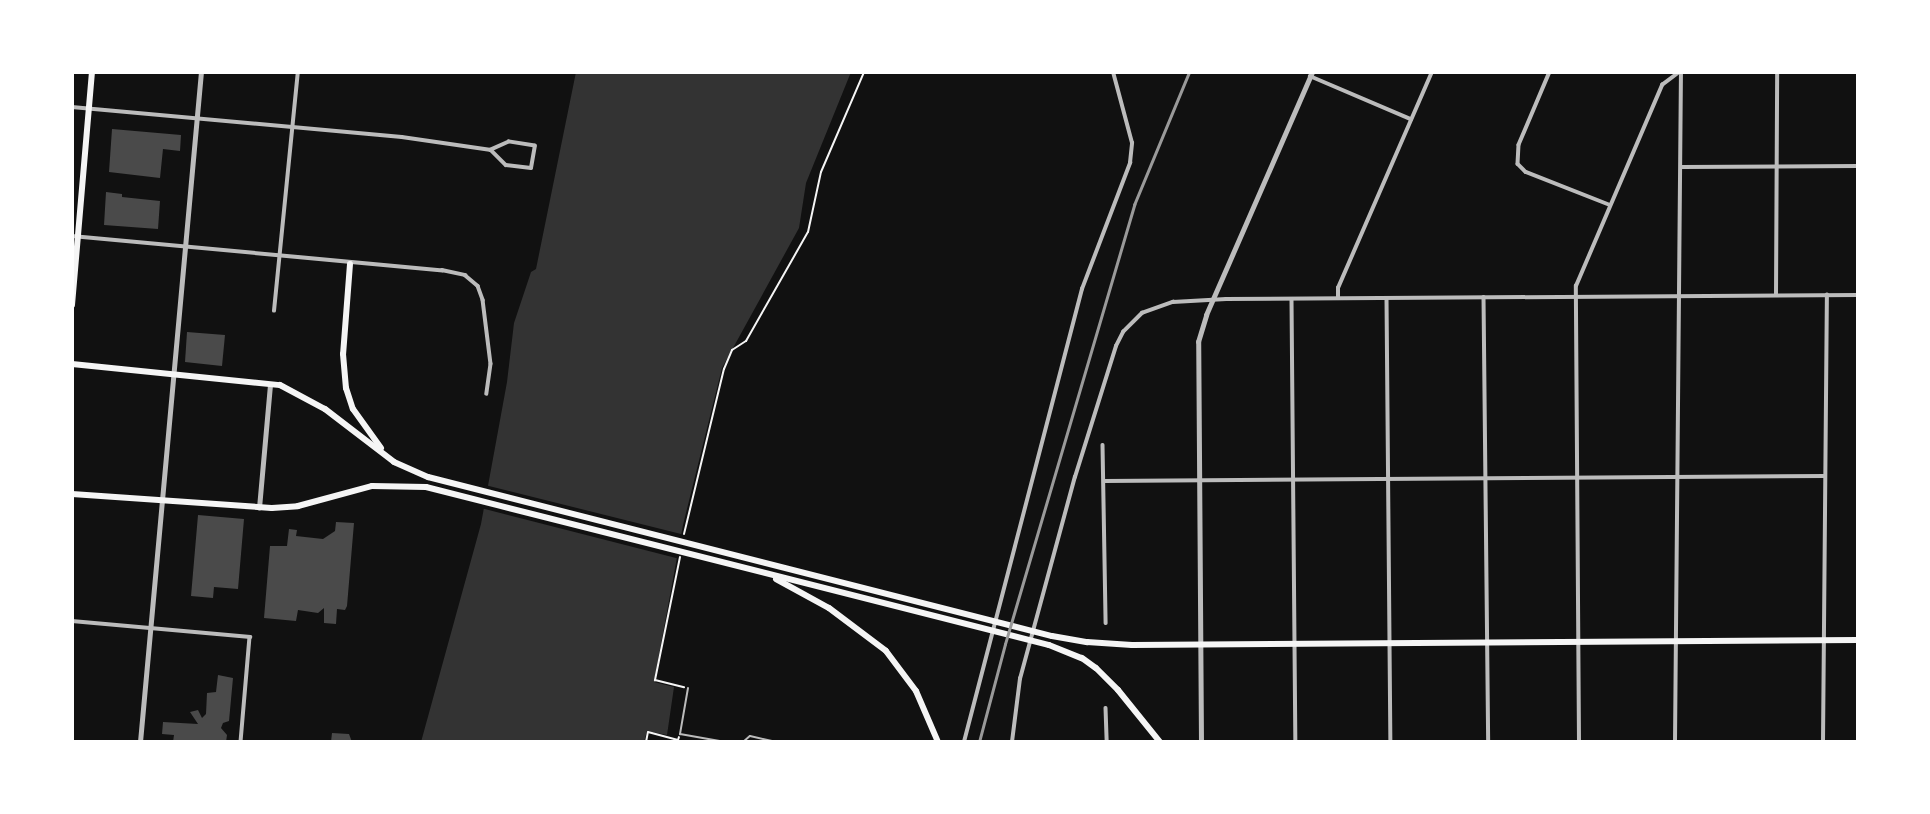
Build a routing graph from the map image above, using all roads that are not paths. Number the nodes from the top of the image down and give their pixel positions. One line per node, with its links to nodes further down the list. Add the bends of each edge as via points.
1 (92, 72): 11 (main road)
2 (201, 72): 12 (street)
3 (298, 72): 14 (street)
4 (1113, 72): 74 (street, via 1132,144 1130,163 1082,289)
5 (1432, 72): 13 (street)
6 (1550, 72): 19 (street, via 1517,152 1518,164 1526,172)
7 (1680, 72): 18 (street); 19 (street, via 1662,85)
8 (1777, 72): 16 (street)
9 (1311, 74): 13 (street); 33 (street)
10 (72, 107): 11 (street)
11 (89, 109): 12 (street); 20 (main road)
12 (197, 118): 14 (street); 21 (street)
13 (1411, 119): 30 (street, via 1338,288)
14 (293, 128): 15 (street); 22 (street)
15 (491, 150): 15 (street, via 506,164 531,168 535,146 509,142)
16 (1776, 166): 17 (street); 18 (street); 24 (street)
17 (1858, 166)
18 (1682, 167): 28 (street)
19 (1611, 205): 27 (street, via 1576,286)
20 (75, 237): 21 (street); 34 (main road)
21 (185, 247): 22 (street); 37 (street)
22 (280, 257): 23 (street); 35 (street)
23 (350, 264): 39 (street, via 456,272 473,281 486,316); 41 (main road, via 343,354 346,387 364,427)
24 (1776, 295): 25 (street); 28 (street)
25 (1827, 295): 26 (street); 42 (street)
26 (1858, 295)
27 (1576, 296): 28 (street); 29 (street); 43 (street)
28 (1681, 296): 44 (street)
29 (1484, 297): 31 (street); 45 (street)
30 (1338, 298): 31 (street); 32 (street)
31 (1387, 298): 46 (street)
32 (1292, 299): 33 (street); 48 (street)
33 (1213, 300): 47 (street, via 1198,342); 75 (street, via 1153,307 1133,321 1116,345 1020,679)
34 (72, 305)
35 (274, 311)
36 (72, 364): 37 (main road)
37 (173, 374): 38 (main road); 51 (street)
38 (270, 383): 41 (main road, via 325,409); 52 (street)
39 (487, 394)
40 (1103, 445): 49 (street)
41 (394, 462): 62 (main road, via 428,477 1052,636 1098,643)
42 (1825, 476): 44 (street); 57 (street)
43 (1577, 477): 44 (street); 45 (street); 60 (street)
44 (1679, 477): 59 (street)
45 (1486, 478): 46 (street); 61 (street)
46 (1389, 479): 48 (street); 64 (street)
47 (1199, 480): 48 (street); 49 (street); 62 (street)
48 (1294, 480): 63 (street)
49 (1105, 481): 55 (street)
50 (72, 494): 51 (main road)
51 (162, 502): 52 (main road); 56 (street)
52 (259, 508): 53 (main road, via 298,506 389,485 426,487)
53 (769, 575): 67 (main road, via 1049,645 1096,668); 73 (main road, via 828,608 886,651 916,691)
54 (72, 621): 56 (street)
55 (1106, 623)
56 (150, 627): 68 (street); 69 (street, via 250,637)
57 (1823, 640): 58 (main road); 59 (main road); 85 (street)
58 (1858, 640)
59 (1677, 641): 60 (main road); 84 (street)
60 (1578, 642): 61 (main road); 83 (street)
61 (1488, 643): 64 (main road); 82 (street)
62 (1200, 644): 63 (main road); 79 (street)
63 (1296, 644): 64 (main road); 80 (street)
64 (1391, 644): 81 (street)
65 (688, 688): 70 (lane, via 680,734)
66 (1106, 708): 76 (street)
67 (1145, 723): 77 (main road); 78 (main road)
68 (140, 742)
69 (241, 742)
70 (725, 742)
71 (743, 742): 72 (lane, via 750,736)
72 (775, 742)
73 (938, 742)
74 (964, 742)
75 (1012, 742)
76 (1107, 742)
77 (1153, 742)
78 (1160, 742)
79 (1201, 742)
80 (1296, 742)
81 (1391, 742)
82 (1489, 742)
83 (1579, 742)
84 (1675, 742)
85 (1823, 742)

